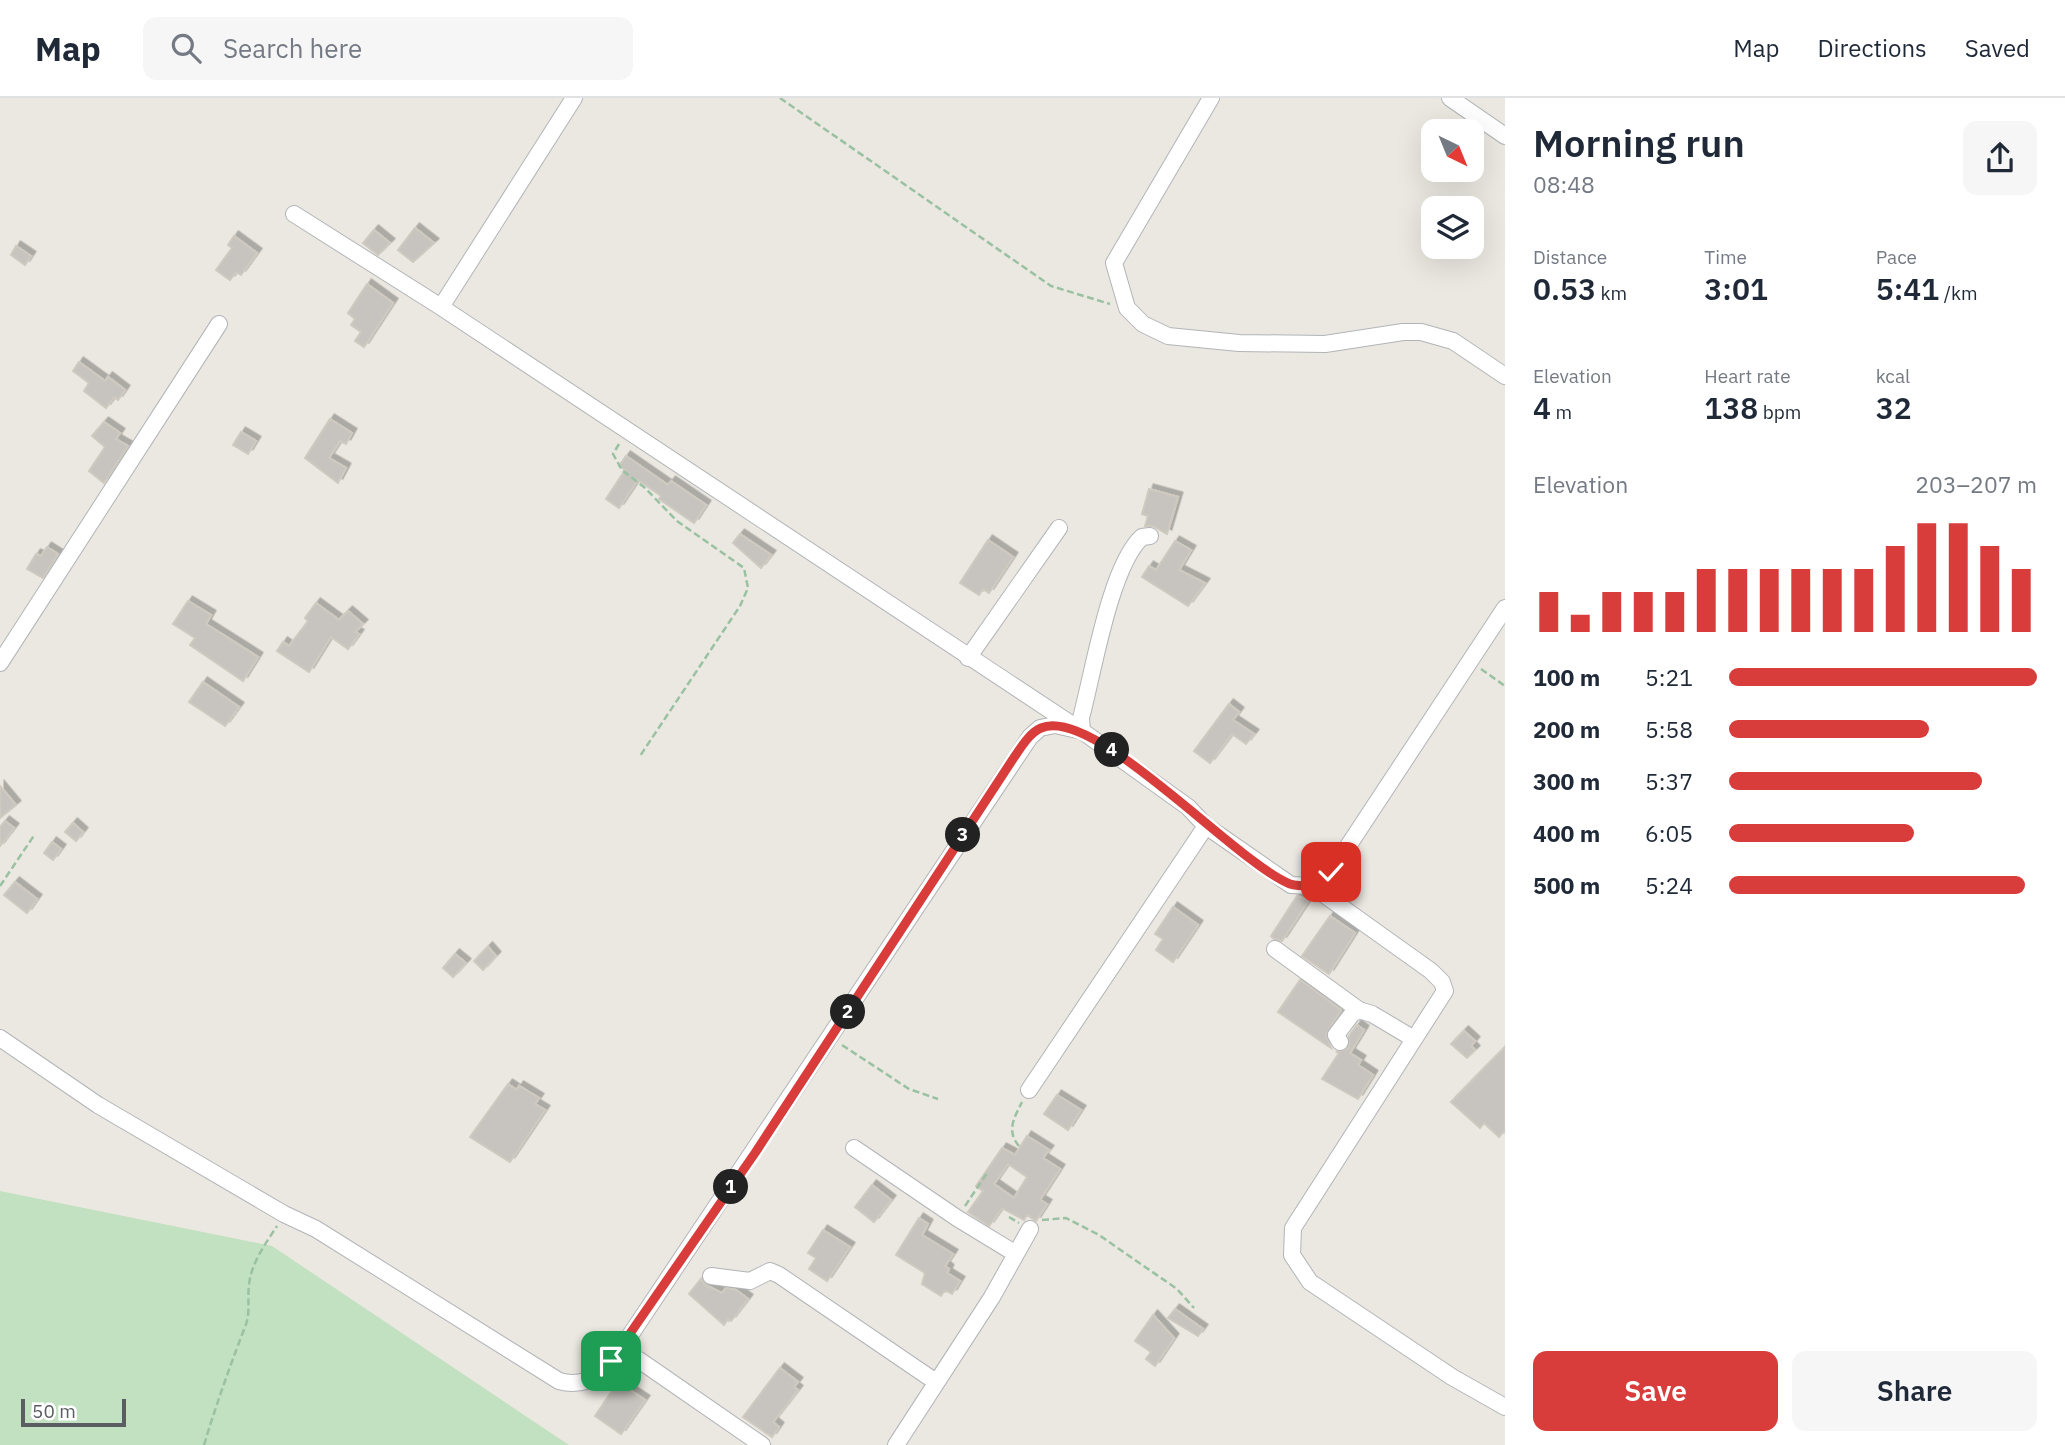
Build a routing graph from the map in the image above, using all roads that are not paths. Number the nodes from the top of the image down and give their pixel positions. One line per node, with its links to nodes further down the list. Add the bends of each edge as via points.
1 (573, 98): 6 (street)
2 (1211, 98): 8 (street, via 1114,263 1127,309 1143,324 1168,336 1239,344 1325,344 1403,332 1438,335 1478,355)
3 (1450, 98): 4 (street)
4 (1505, 136)
5 (294, 214): 6 (street)
6 (441, 307): 12 (street)
7 (219, 324): 13 (street)
8 (1505, 376)
9 (1059, 528): 12 (street)
10 (1150, 536): 14 (street, via 1136,542 1120,569 1081,718)
11 (1505, 608): 16 (street, via 1331,872)
12 (968, 658): 14 (street)
13 (0, 663)
14 (1082, 731): 15 (street, via 1188,807); 27 (street, via 1055,724 1040,728 1023,745)
15 (1206, 826): 16 (street, via 1291,884); 22 (street)
16 (1312, 886): 20 (street, via 1442,982 1445,991)
17 (1275, 949): 18 (street)
18 (1359, 1010): 20 (street); 21 (street, via 1336,1035)
19 (0, 1038): 27 (street, via 98,1105 284,1214 316,1228 559,1381 585,1384)
20 (1414, 1039): 29 (street, via 1293,1228 1292,1255 1310,1282)
21 (1340, 1042)
22 (1029, 1090)
23 (854, 1147): 25 (street)
24 (1030, 1229): 25 (street)
25 (1016, 1254): 28 (street)
26 (711, 1276): 28 (street, via 750,1281 770,1271 779,1275)
27 (611, 1361): 30 (street, via 639,1360)
28 (936, 1382): 31 (street)
29 (1505, 1407)
30 (762, 1445)
31 (896, 1445)

